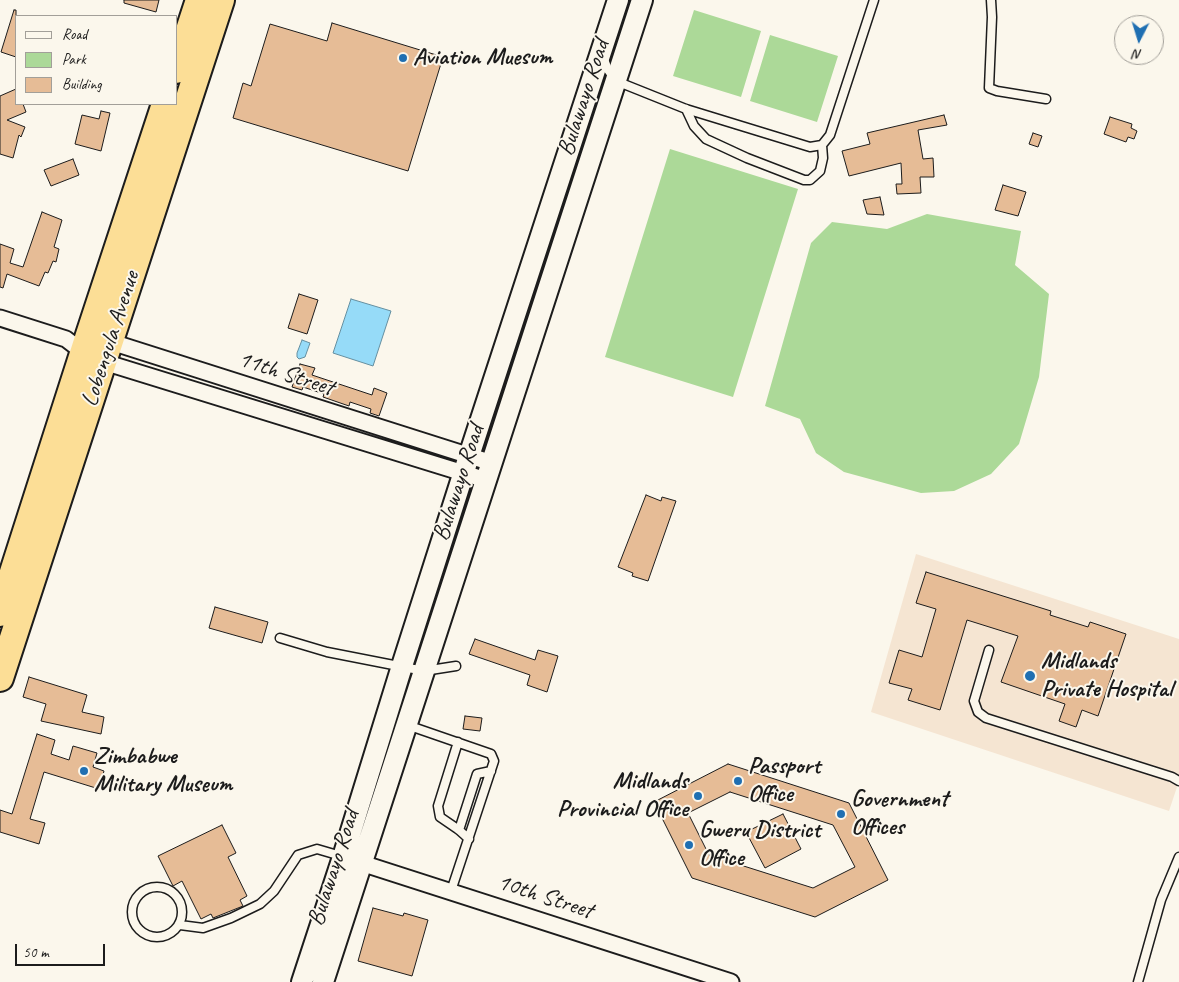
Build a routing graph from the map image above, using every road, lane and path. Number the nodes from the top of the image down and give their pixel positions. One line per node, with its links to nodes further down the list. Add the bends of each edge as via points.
1 (199, 0): 8 (highway)
2 (221, 0): 15 (highway, Lobengula Avenue)
3 (618, 0): 7 (street, Bulawayo Road)
4 (642, 0): 9 (street, Bulawayo Road)
5 (874, 0): 13 (lane, via 830,136)
6 (991, 0): 10 (lane, via 989,88)
7 (601, 52): 9 (street, Bulawayo Road); 9 (lane, via 608,70)
8 (178, 64)
9 (600, 88): 12 (lane); 16 (street, Bulawayo Road); 17 (street, Bulawayo Road)
10 (1046, 99)
11 (165, 105): 15 (highway, Lobengula Avenue)
12 (686, 109): 13 (lane, via 810,147); 13 (lane, via 694,126 706,139 804,180 810,180 820,170)
13 (822, 145)
14 (0, 318): 15 (street, 11th Street)
15 (90, 346): 16 (street, 11th Street); 16 (street, 11th Street); 18 (highway, Lobengula Avenue); 24 (highway, Lobengula Avenue)
16 (466, 464): 17 (street, 11th Street); 21 (street, Bulawayo Road)
17 (489, 472): 23 (street, Bulawayo Road)
18 (0, 613)
19 (280, 638): 21 (lane, via 336,654)
20 (988, 650): 28 (lane, via 974,701 978,712 986,718)
21 (402, 666): 23 (lane); 32 (street, Bulawayo Road)
22 (456, 666): 23 (lane)
23 (424, 671): 25 (street, Bulawayo Road)
24 (0, 678)
25 (408, 725): 26 (lane); 32 (street, Bulawayo Road)
26 (458, 742): 27 (lane, via 491,754 494,761); 29 (lane, via 438,806 440,817)
27 (490, 771): 29 (lane, via 477,774); 30 (lane)
28 (1179, 781)
29 (459, 830): 30 (lane)
30 (469, 839): 33 (lane)
31 (1179, 857): 39 (lane, via 1161,900)
32 (353, 860): 33 (street, 10th Street); 34 (lane, via 317,850 298,855 274,891 260,904 203,928); 36 (street, Bulawayo Road); 37 (street, Bulawayo Road)
33 (451, 891): 35 (street, 10th Street)
34 (180, 925): 34 (lane, via 166,937 148,936 134,925 131,907 140,892 157,886 174,892 183,907)
35 (711, 979): 38 (street, 10th Street)
36 (302, 982)
37 (323, 982)
38 (731, 982)
39 (1138, 982)

